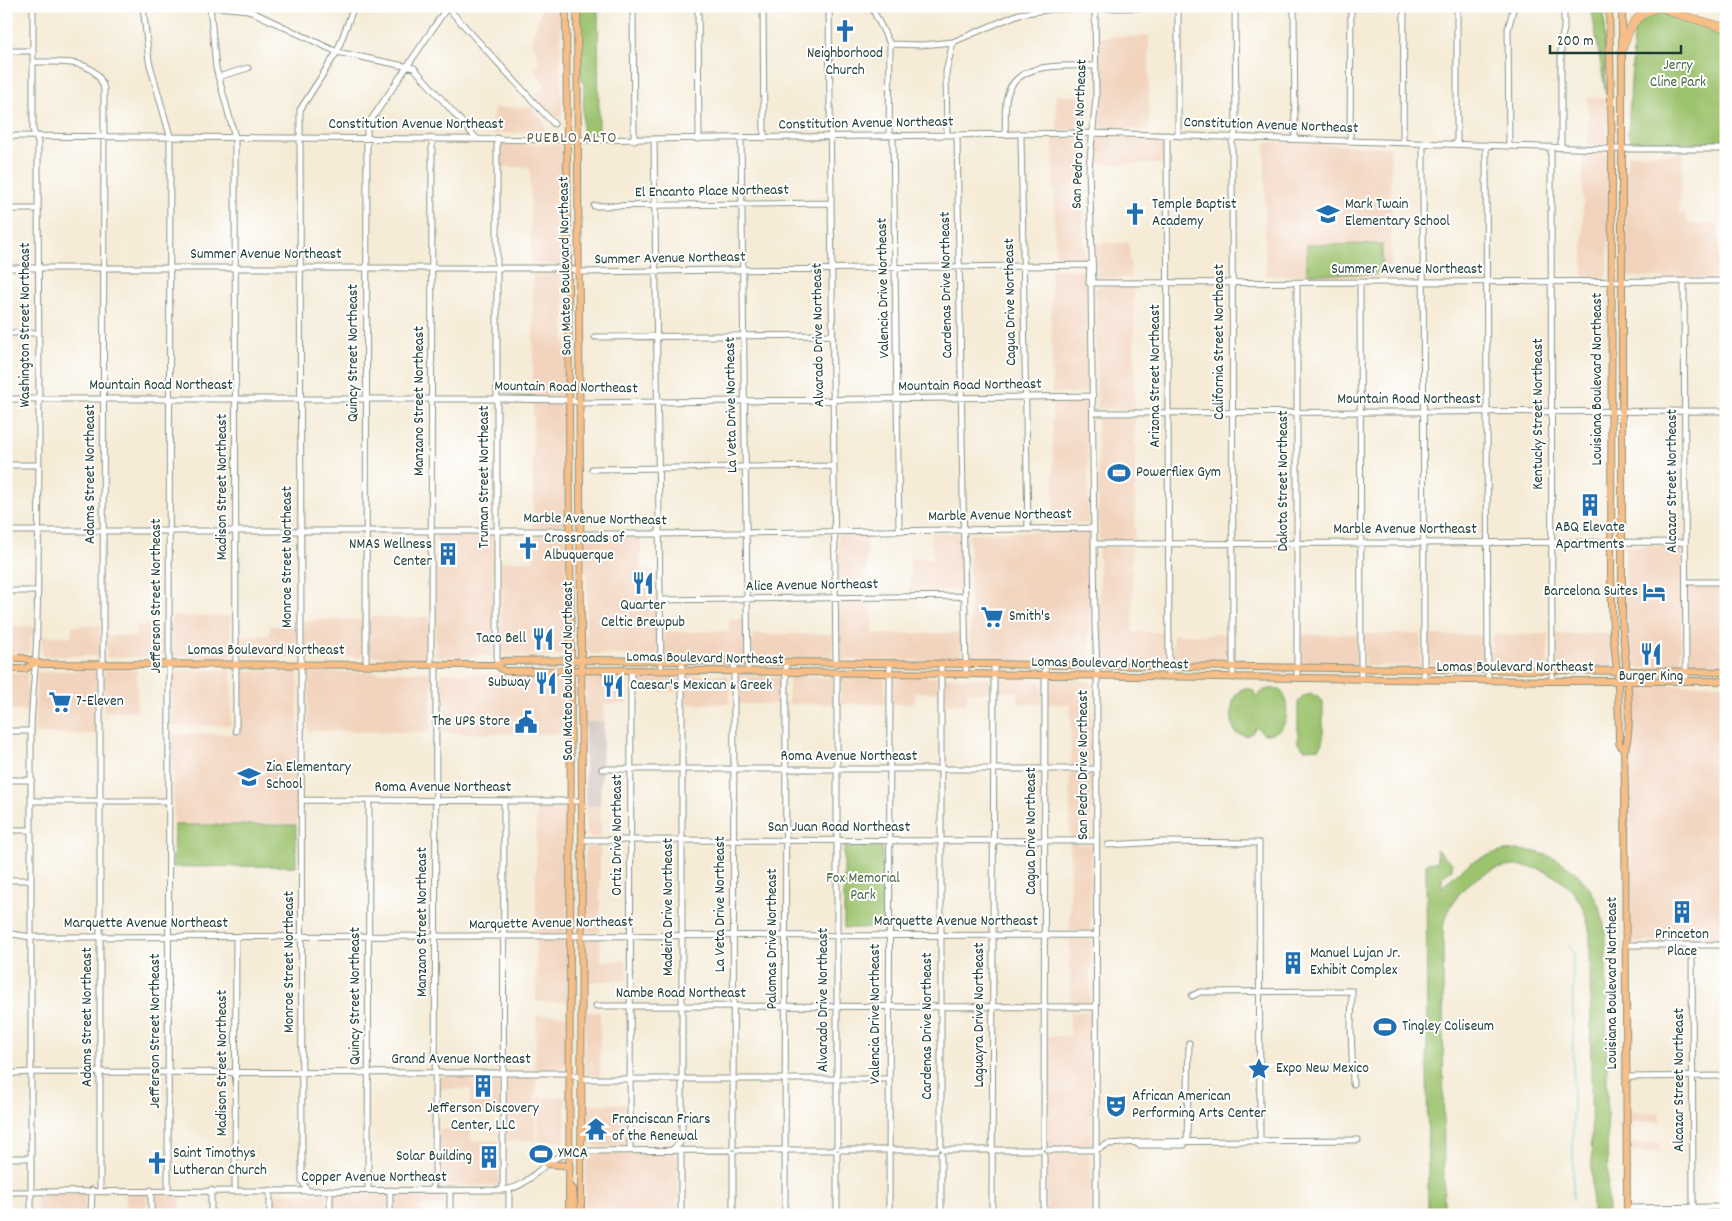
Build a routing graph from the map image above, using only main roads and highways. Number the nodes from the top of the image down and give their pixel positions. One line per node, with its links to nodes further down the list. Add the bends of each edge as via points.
1 (566, 6): 10 (main road, San Mateo Boulevard Northeast)
2 (577, 6): 9 (main road, San Mateo Boulevard Northeast)
3 (1609, 6): 16 (main road, Louisiana Boulevard Northeast, via 1611,542 1613,633)
4 (1622, 6): 7 (main road, Louisiana Boulevard Northeast)
5 (1661, 7): 6 (highway); 7 (highway, via 1636,18 1626,34)
6 (1726, 28)
7 (1622, 50): 17 (main road, Louisiana Boulevard Northeast, via 1620,412 1622,622)
8 (6, 658): 11 (main road, Lomas Boulevard Northeast, via 23,658)
9 (581, 660): 10 (main road, Lomas Boulevard Northeast); 14 (main road, San Mateo Boulevard Northeast); 16 (main road, Lomas Boulevard Northeast)
10 (570, 661): 12 (main road, Lomas Boulevard Northeast, via 504,661); 15 (main road, San Mateo Boulevard Northeast)
11 (35, 663): 12 (main road, Lomas Boulevard Northeast); 13 (main road, Lomas Boulevard Northeast, via 25,669)
12 (496, 665): 15 (main road, Lomas Boulevard Northeast, via 504,671)
13 (6, 669)
14 (582, 670): 15 (main road, Lomas Boulevard Northeast); 19 (main road, Lomas Boulevard Northeast); 29 (main road, San Mateo Boulevard Northeast)
15 (571, 671): 24 (main road, San Mateo Boulevard Northeast)
16 (1618, 672): 17 (main road, Lomas Boulevard Northeast); 19 (main road, Louisiana Boulevard Northeast)
17 (1626, 672): 18 (main road, Lomas Boulevard Northeast); 20 (main road, Louisiana Boulevard Northeast)
18 (1726, 672)
19 (1618, 681): 20 (main road, Lomas Boulevard Northeast); 22 (main road, Louisiana Boulevard Northeast, via 1619,742)
20 (1627, 681): 21 (main road, Lomas Boulevard Northeast); 22 (main road, Louisiana Boulevard Northeast, via 1628,742)
21 (1726, 681)
22 (1624, 751): 26 (main road, Louisiana Boulevard Northeast)
23 (547, 1164): 24 (main road, via 564,1164)
24 (570, 1168): 25 (main road, San Mateo Boulevard Northeast)
25 (570, 1184): 27 (main road, San Mateo Boulevard Northeast); 28 (main road)
26 (1627, 1211)
27 (570, 1215)
28 (575, 1215)
29 (581, 1215)

